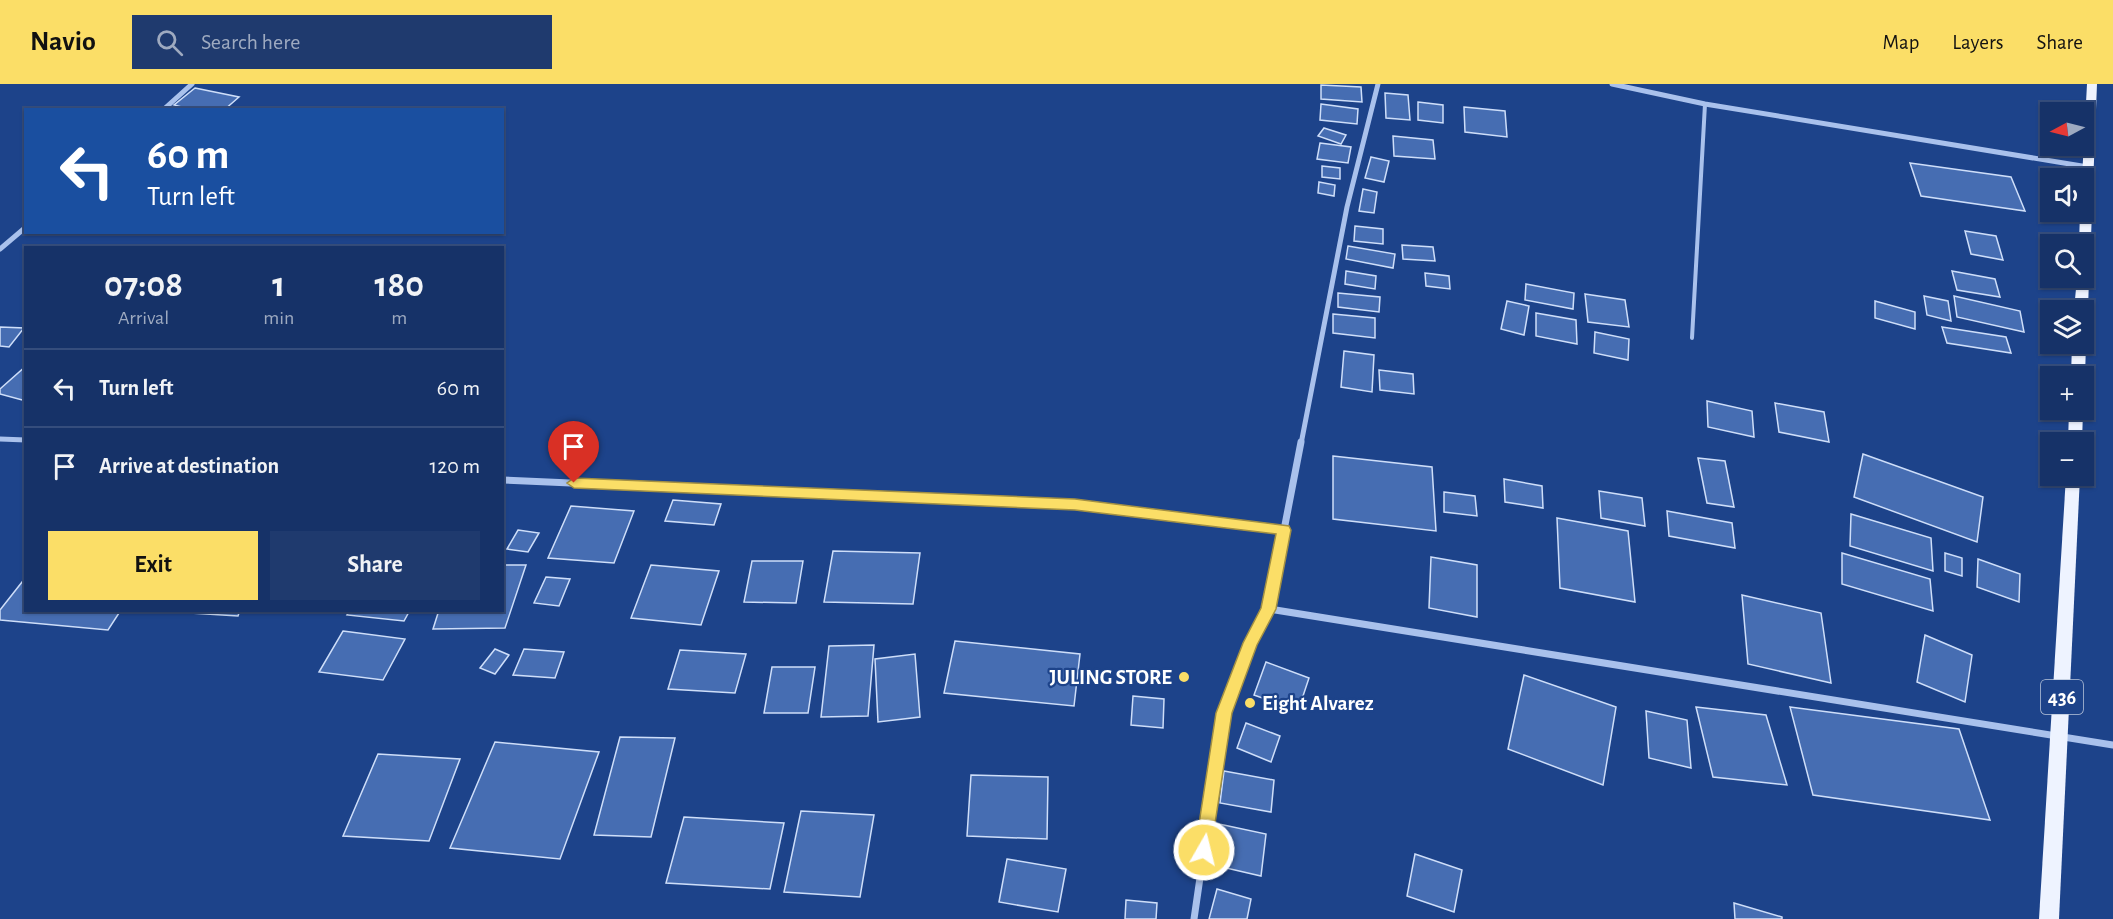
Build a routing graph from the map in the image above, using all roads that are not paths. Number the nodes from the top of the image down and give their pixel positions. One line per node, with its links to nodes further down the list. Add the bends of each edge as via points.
1 (192, 84): 6 (street)
2 (1378, 84): 16 (street, via 1347,207)
3 (1612, 84): 5 (street)
4 (2092, 84): 7 (main road)
5 (1705, 104): 7 (street); 11 (lane)
6 (165, 108)
7 (2088, 167): 9 (main road)
8 (24, 229): 10 (street)
9 (2085, 234)
10 (0, 249)
11 (1692, 338)
12 (0, 439): 13 (street)
13 (24, 440)
14 (504, 480): 16 (street, via 1075,505)
15 (2073, 486): 18 (main road, 436)
16 (1284, 530): 17 (street)
17 (1269, 609): 18 (street); 20 (street, via 1250,643 1224,713)
18 (2060, 738): 19 (street); 21 (main road, 436)
19 (2113, 745)
20 (1194, 919)
21 (2049, 919)

